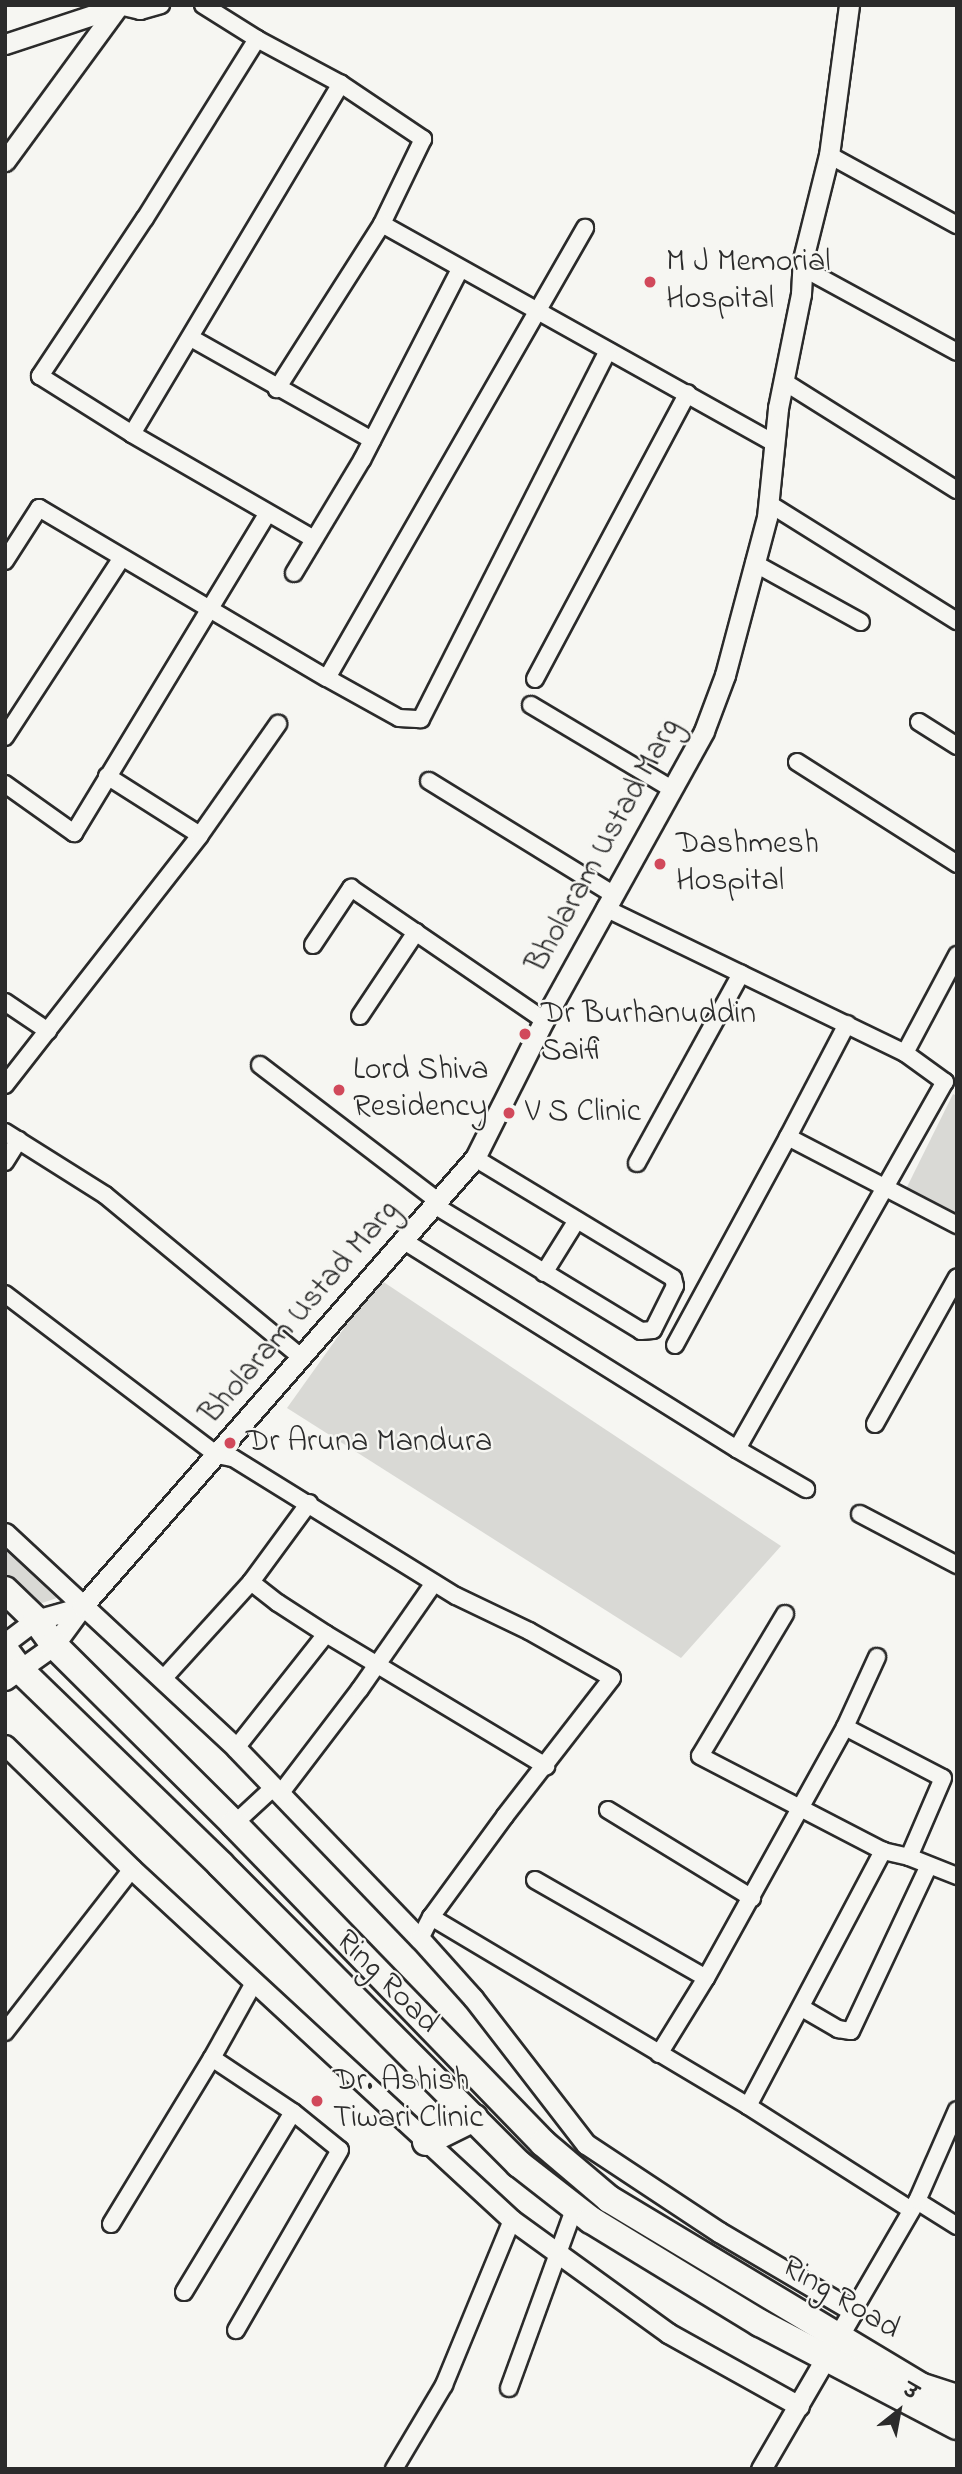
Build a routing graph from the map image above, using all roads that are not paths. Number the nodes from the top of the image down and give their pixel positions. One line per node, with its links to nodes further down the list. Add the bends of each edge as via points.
1 (120, 5): 2 (street, via 140,11); 6 (street); 9 (street)
2 (161, 5)
3 (203, 5): 5 (street)
4 (849, 5): 8 (street, Bholaram Ustad Marg)
5 (257, 39): 7 (street); 22 (street, via 40,376)
6 (5, 44)
7 (341, 84): 10 (street, via 423,138); 16 (street)
8 (829, 155): 11 (street); 13 (street, Bholaram Ustad Marg)
9 (5, 160)
10 (383, 224): 14 (street); 20 (street)
11 (957, 225)
12 (585, 228): 15 (street)
13 (803, 268): 18 (street); 19 (street, Bholaram Ustad Marg)
14 (460, 269): 15 (street); 23 (street)
15 (535, 310): 17 (street); 36 (street)
16 (191, 338): 20 (street); 22 (street)
17 (608, 351): 21 (street); 36 (street, via 421,719 399,718)
18 (957, 352)
19 (783, 381): 24 (street, Bholaram Ustad Marg); 25 (street)
20 (277, 389): 23 (street)
21 (688, 393): 24 (street); 37 (street)
22 (132, 434): 27 (street)
23 (372, 440): 28 (street)
24 (774, 443): 26 (street, Bholaram Ustad Marg)
25 (957, 490)
26 (768, 503): 31 (street, Bholaram Ustad Marg); 35 (street)
27 (267, 514): 28 (street); 33 (street)
28 (314, 539): 32 (street)
29 (121, 559): 30 (street, via 39,508); 33 (street); 41 (street)
30 (5, 561)
31 (754, 563): 34 (street); 46 (street, Bholaram Ustad Marg, via 725,676 704,731)
32 (294, 573)
33 (212, 609): 36 (street); 44 (street)
34 (861, 621)
35 (957, 621)
36 (327, 678)
37 (535, 679)
38 (531, 705): 46 (street)
39 (919, 722): 42 (street)
40 (278, 724): 48 (street)
41 (5, 737)
42 (957, 746)
43 (797, 762): 49 (street)
44 (107, 776): 47 (street, via 74,833); 48 (street)
45 (429, 781): 50 (street)
46 (672, 789): 50 (street, Bholaram Ustad Marg)
47 (8, 793)
48 (200, 835): 59 (street)
49 (957, 864)
50 (609, 901): 54 (street); 57 (street, Bholaram Ustad Marg)
51 (416, 932): 52 (street, via 351,888); 56 (street); 57 (street)
52 (313, 945)
53 (957, 955): 60 (street)
54 (741, 974): 58 (street); 68 (street)
55 (5, 1002): 59 (street)
56 (360, 1016)
57 (544, 1020): 66 (street, Bholaram Ustad Marg)
58 (847, 1024): 60 (street); 65 (street)
59 (48, 1031): 63 (street)
60 (905, 1053): 62 (street)
61 (261, 1065): 70 (street)
62 (951, 1084): 69 (street)
63 (5, 1085)
64 (12, 1136): 67 (street); 78 (street, via 105,1195)
65 (788, 1138): 69 (street); 77 (street)
66 (475, 1158): 70 (street, Bholaram Ustad Marg); 71 (street)
67 (5, 1162)
68 (637, 1163)
69 (882, 1189): 72 (street); 80 (street)
70 (436, 1203): 73 (street, Bholaram Ustad Marg); 74 (street)
71 (577, 1220): 74 (street); 74 (street, via 673,1278 675,1286 653,1330 641,1331)
72 (957, 1225)
73 (404, 1241): 78 (street, Bholaram Ustad Marg); 80 (street)
74 (544, 1273)
75 (957, 1277): 79 (street)
76 (5, 1294): 81 (street)
77 (675, 1345)
78 (302, 1358): 81 (street, Bholaram Ustad Marg)
79 (875, 1424)
80 (737, 1449): 82 (street)
81 (217, 1455): 83 (street, via 233,1458); 90 (street, Bholaram Ustad Marg)
82 (806, 1489)
83 (309, 1503): 87 (street); 88 (street)
84 (860, 1514): 86 (street)
85 (5, 1533): 90 (street)
86 (957, 1565)
87 (251, 1582): 93 (street); 99 (street)
88 (434, 1583): 97 (street); 103 (street, via 612,1678)
89 (5, 1590): 92 (highway)
90 (82, 1607): 92 (street); 95 (street, Bholaram Ustad Marg); 99 (street)
91 (785, 1614): 106 (street, via 700,1756)
92 (36, 1620): 94 (street); 95 (highway, Ring Road)
93 (326, 1634): 97 (street); 102 (street)
94 (5, 1643)
95 (54, 1645): 98 (street, Bholaram Ustad Marg); 107 (highway, Ring Road)
96 (877, 1657): 100 (street)
97 (377, 1665): 103 (street); 104 (street)
98 (10, 1666): 126 (highway, Ring Road, via 220,1864)
99 (163, 1679): 102 (street)
100 (845, 1727): 106 (street); 109 (street, via 943,1778)
101 (5, 1745): 111 (street)
102 (236, 1748): 104 (street)
103 (546, 1766): 115 (street)
104 (277, 1790): 107 (street); 116 (street)
105 (608, 1810): 114 (street)
106 (801, 1810): 108 (street); 114 (street)
107 (234, 1824): 137 (highway, Ring Road, via 552,2151 608,2199)
108 (883, 1851): 109 (street); 119 (street)
109 (909, 1857): 110 (street)
110 (929, 1866): 112 (street); 119 (street, via 851,2031 838,2029)
111 (132, 1870): 118 (street); 120 (street)
112 (957, 1876)
113 (535, 1880): 117 (street)
114 (752, 1898): 117 (street)
115 (431, 1917): 116 (street); 121 (street)
116 (420, 1939): 135 (street, via 473,1998 586,2144 719,2232)
117 (706, 1978): 121 (street)
118 (254, 1983): 122 (street); 127 (street)
119 (802, 2008): 123 (street)
120 (5, 2032)
121 (659, 2054): 123 (street)
122 (212, 2058): 125 (street); 131 (street)
123 (748, 2106): 128 (street)
124 (957, 2110): 128 (street)
125 (293, 2112): 134 (street); 136 (street, via 336,2145 339,2156)
126 (474, 2118): 127 (highway); 129 (highway, Ring Road, via 519,2164)
127 (426, 2142): 130 (street)
128 (914, 2206): 132 (street); 135 (street)
129 (575, 2207): 133 (street); 137 (highway, Ring Road, via 749,2316)
130 (512, 2220): 133 (street); 142 (street, via 444,2385)
131 (111, 2224)
132 (957, 2226)
133 (560, 2254): 138 (street); 140 (street, via 668,2333)
134 (184, 2292)
135 (853, 2311): 137 (street)
136 (236, 2329)
137 (832, 2348): 139 (highway, Ring Road); 140 (street); 141 (highway, Ring Road)
138 (509, 2388)
139 (957, 2399)
140 (799, 2406): 143 (street)
141 (957, 2426)
142 (394, 2469)
143 (761, 2469)

